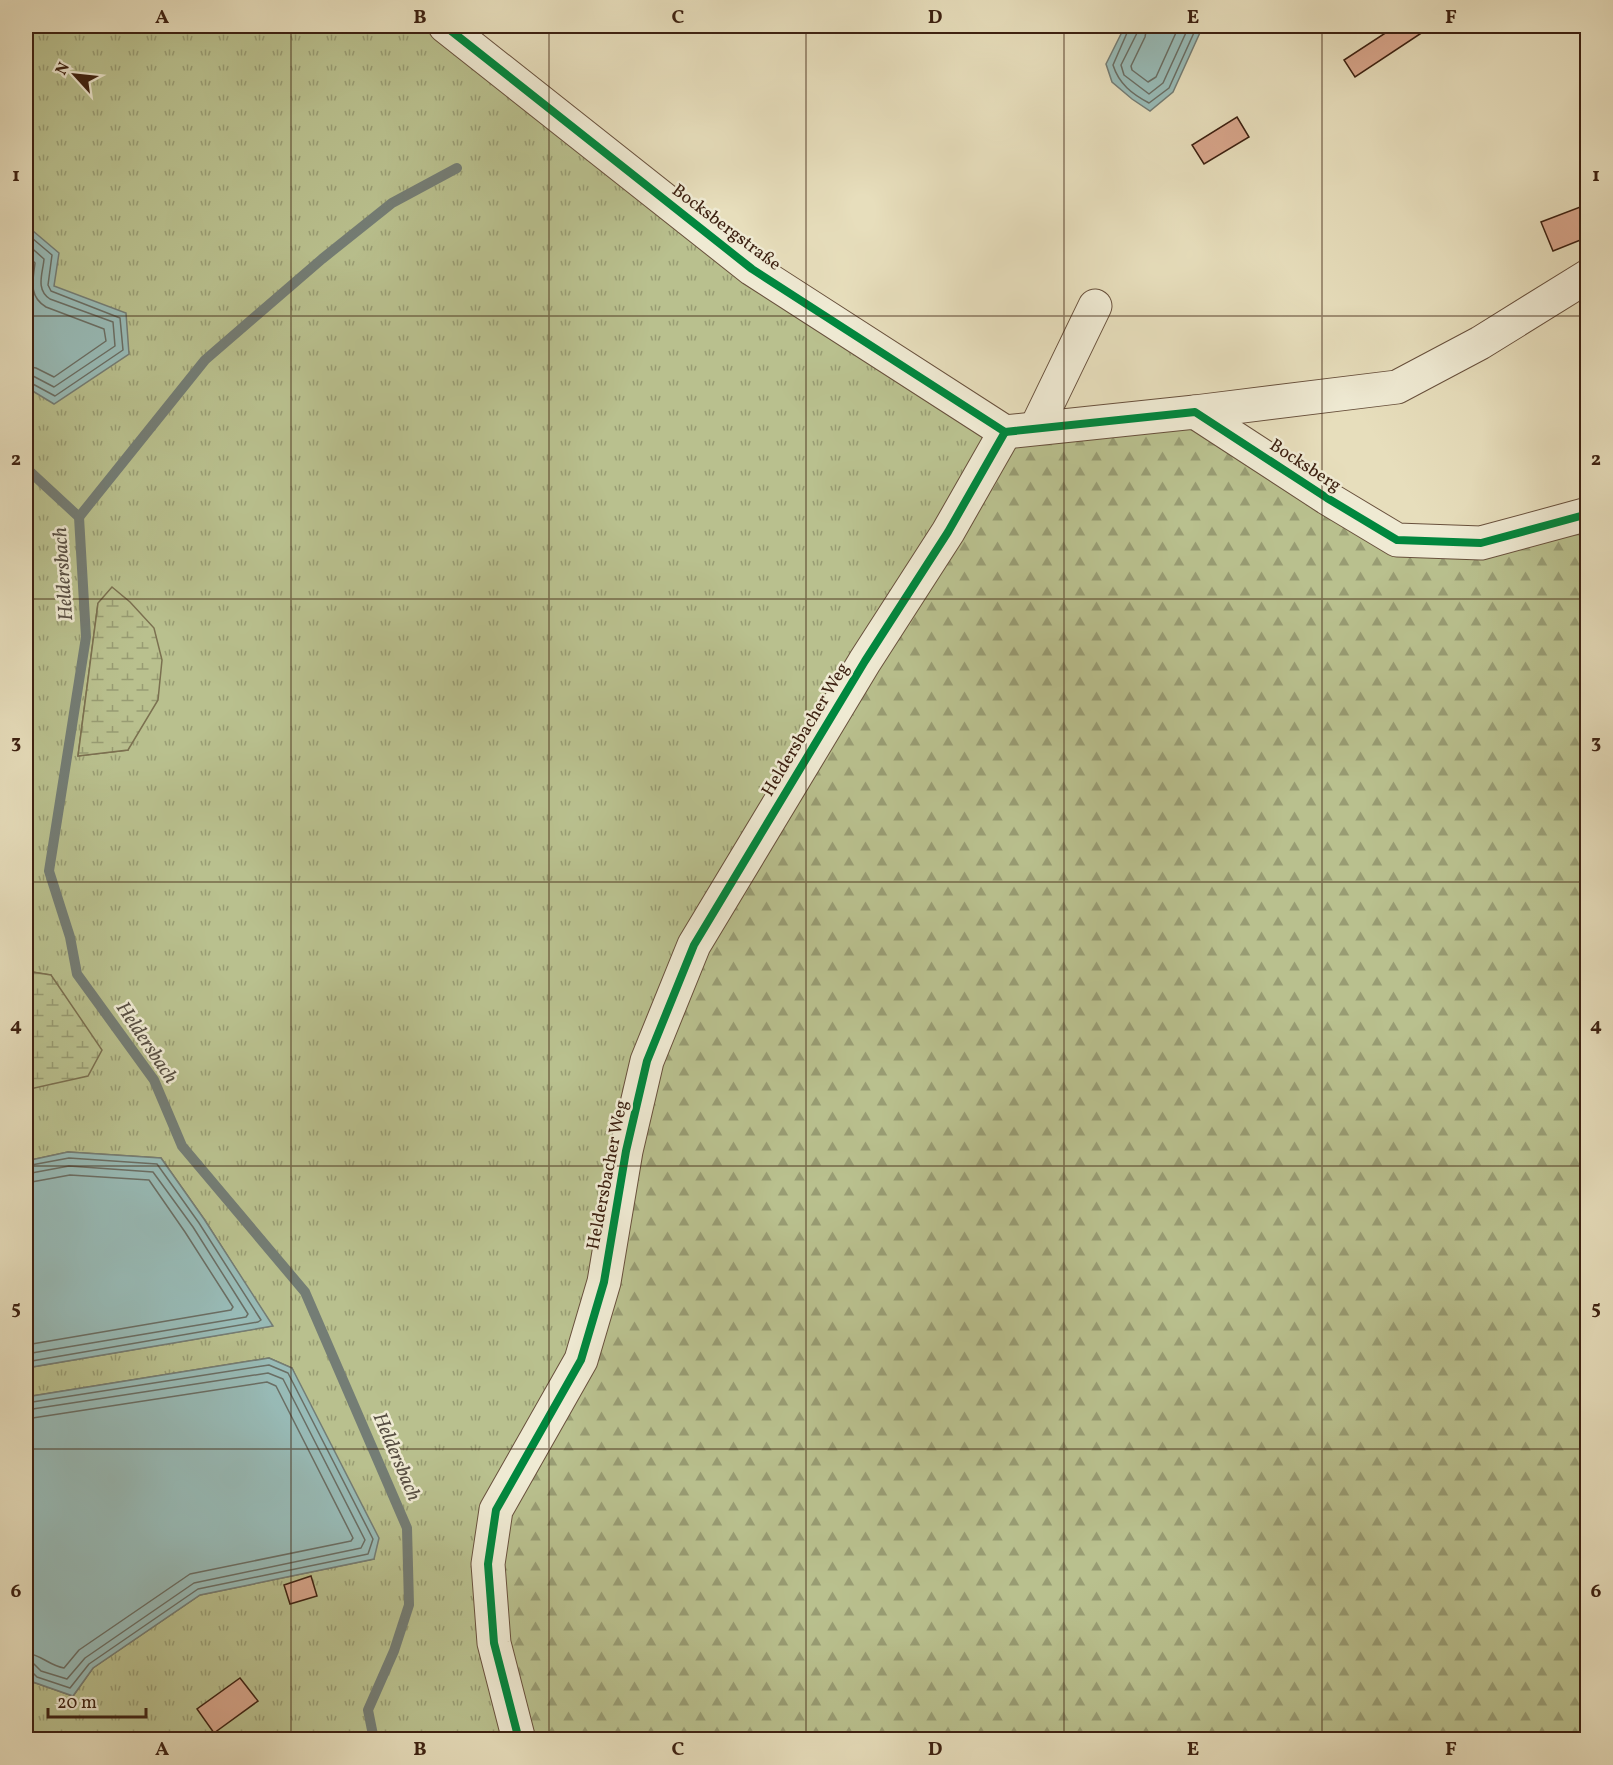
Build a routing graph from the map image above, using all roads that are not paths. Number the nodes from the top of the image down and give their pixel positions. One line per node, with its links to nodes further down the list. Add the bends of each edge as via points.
1 (445, 26): 5 (street, Bocksbergstraße, via 752,269)
2 (1587, 276): 4 (street, via 1480,343 1397,387)
3 (1095, 306): 5 (street, Heldersbacher Weg)
4 (1195, 412): 5 (street); 6 (street, Bocksberg, via 1397,540 1480,543)
5 (1021, 430): 7 (street, Heldersbacher Weg, via 948,532 865,661 694,945 647,1061 626,1151 604,1282 581,1360 496,1510 488,1564 494,1643)
6 (1587, 514)
7 (519, 1740)

